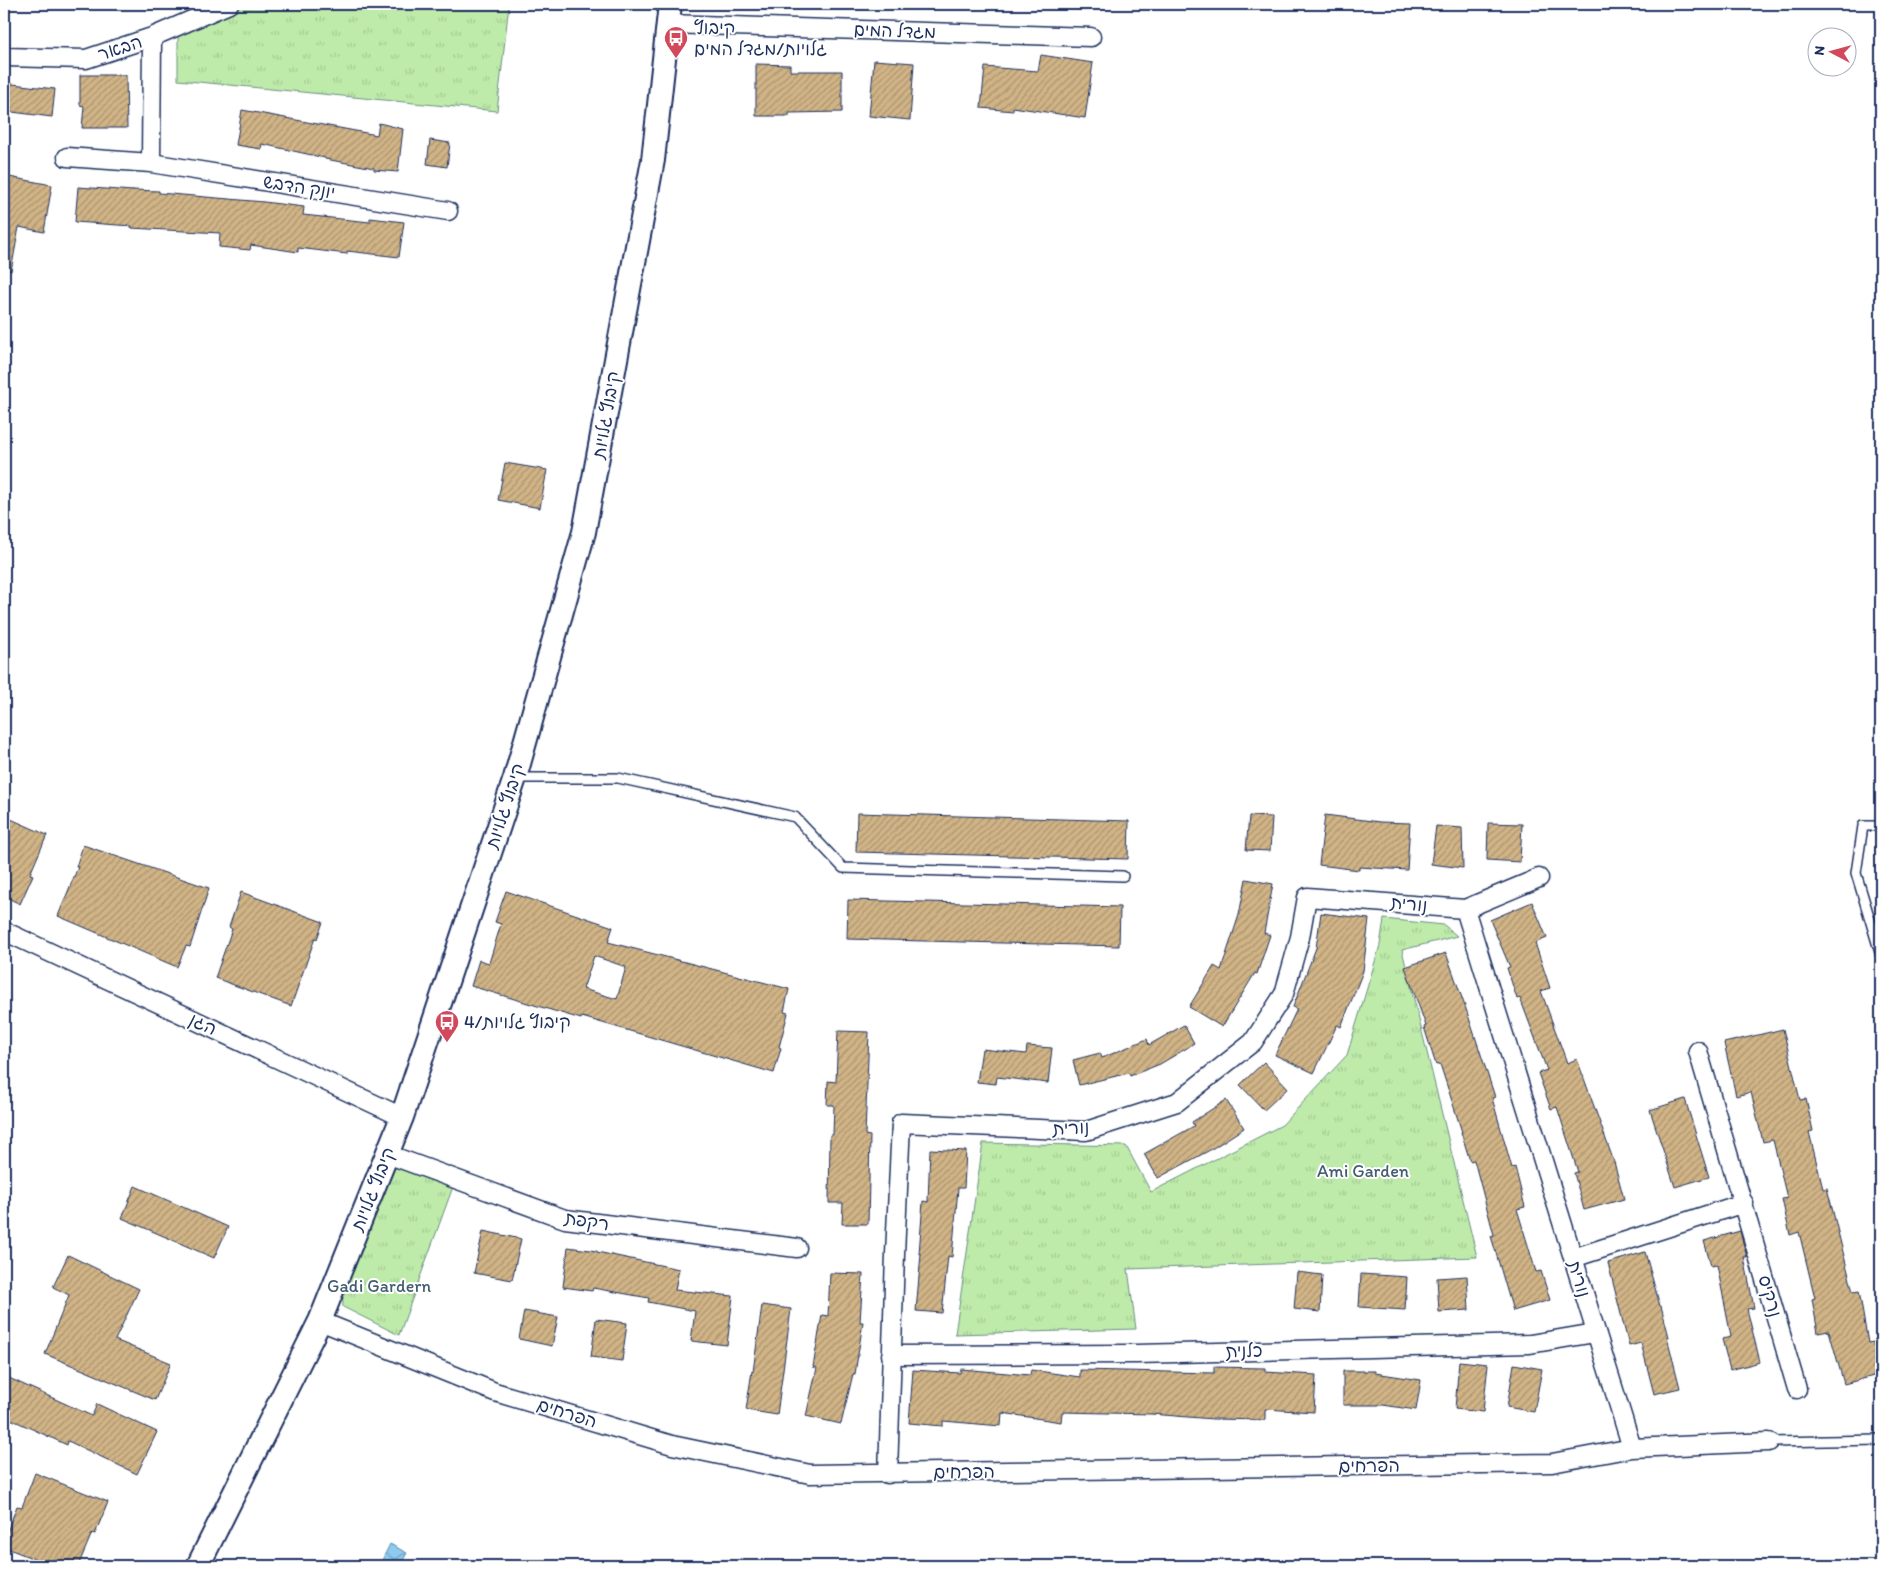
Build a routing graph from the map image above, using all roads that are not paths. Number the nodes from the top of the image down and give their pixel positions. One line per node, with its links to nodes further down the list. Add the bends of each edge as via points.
1 (229, 4): 3 (street, הבאר)
2 (669, 14): 4 (street, מגדל המים); 9 (street, קיבוץ גלויות, via 653,160 584,532)
3 (152, 37): 5 (street, הבאר, via 86,59); 7 (street)
4 (1091, 37)
5 (4, 57)
6 (67, 156): 7 (street, יונק הדבש)
7 (150, 163): 8 (street, יונק הדבש)
8 (448, 211)
9 (515, 778): 11 (lane, via 618,778 795,817 844,868); 17 (street, קיבוץ גלויות)
10 (1881, 826): 15 (lane, via 1863,826 1856,873)
11 (1122, 876)
12 (1539, 878): 13 (street, נורית)
13 (1465, 909): 21 (street, נורית); 24 (street, נורית, via 1307,897 1284,994 1253,1042 1178,1102 1086,1131 901,1123)
14 (4, 931): 17 (street, הגן)
15 (1881, 956)
16 (1698, 1051): 19 (street, נרקיס)
17 (402, 1117): 18 (street, קיבוץ גלויות)
18 (387, 1154): 20 (street, רקפת, via 565,1219); 22 (street, קיבוץ גלויות)
19 (1744, 1203): 21 (street); 25 (street, נרקיס)
20 (797, 1248)
21 (1573, 1258): 23 (street, נורית)
22 (320, 1321): 29 (street, הפרחים, via 495,1392 672,1445 810,1474); 30 (street, קיבוץ גלויות)
23 (1595, 1333): 24 (street, כלנית, via 1530,1344 1137,1354); 28 (street, נורית)
24 (891, 1355): 29 (street, נורית)
25 (1797, 1389)
26 (1881, 1440): 27 (lane)
27 (1769, 1442): 28 (street, הפרחים)
28 (1632, 1448): 29 (street, הפרחים, via 1552,1463)
29 (888, 1474)
30 (198, 1566)

